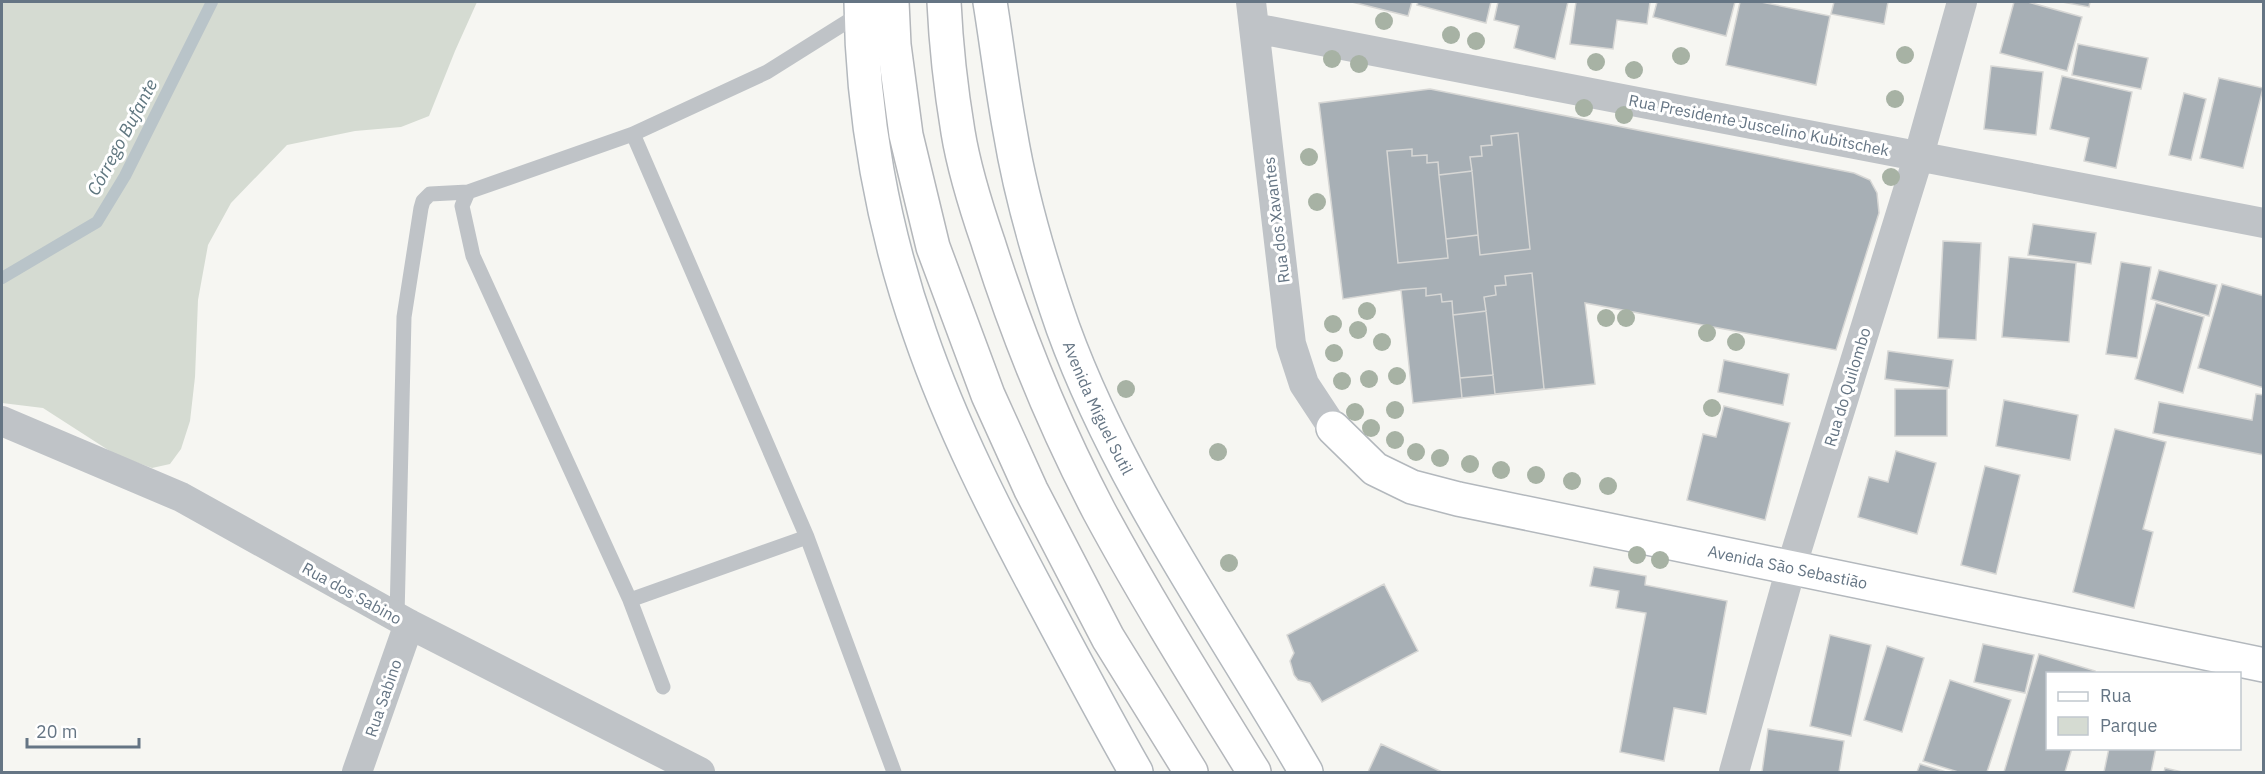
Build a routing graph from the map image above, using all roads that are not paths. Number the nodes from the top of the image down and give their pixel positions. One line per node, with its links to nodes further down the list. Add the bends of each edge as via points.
1 (892, 2): 23 (main road, via 906,135 933,247 988,395 1031,490 1108,638)
2 (944, 2): 24 (main road, via 958,134 978,211 1021,339 1099,511)
3 (990, 2): 25 (main road, Avenida Miguel Sutil, via 1010,133 1035,238 1064,329 1102,420 1140,492)
4 (1962, 2): 8 (street, Rua do Quilombo)
5 (861, 7): 7 (lane, via 767,72); 22 (main road, via 874,152 891,236 920,334 957,428 1000,520)
6 (1252, 15): 8 (street, Rua Presidente Juscelino Kubitschek); 12 (street, Rua dos Xavantes, via 1291,344 1304,384)
7 (633, 134): 9 (lane); 13 (lane)
8 (1919, 155): 10 (street, Rua Presidente Juscelino Kubitschek); 14 (street, Rua do Quilombo)
9 (468, 192): 15 (lane, via 462,206 473,256); 16 (lane, via 430,195 423,201 404,317)
10 (2264, 223)
11 (2, 421): 16 (street, Rua dos Sabino, via 181,497)
12 (1333, 428): 14 (main road, Avenida São Sebastião, via 1375,469 1412,487)
13 (807, 537): 15 (lane); 21 (lane)
14 (1791, 568): 17 (main road, Avenida São Sebastião); 26 (street, Rua do Quilombo)
15 (630, 600): 18 (lane)
16 (403, 621): 19 (street, Rua Sabino); 20 (street, Rua dos Sabino)
17 (2264, 665)
18 (663, 687)
19 (357, 772)
20 (700, 772)
21 (894, 772)
22 (1136, 772)
23 (1191, 772)
24 (1254, 772)
25 (1306, 772)
26 (1734, 772)

